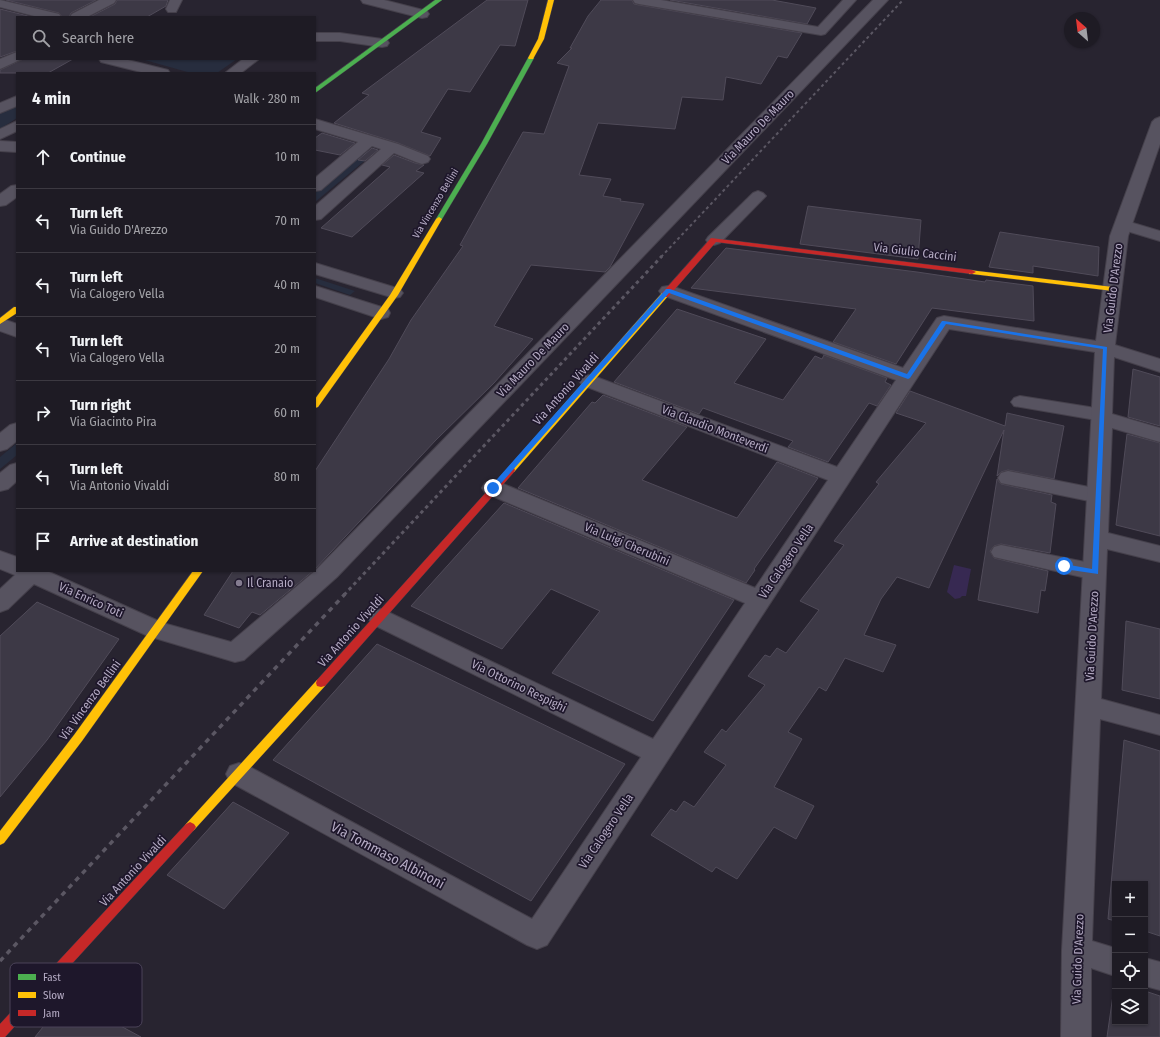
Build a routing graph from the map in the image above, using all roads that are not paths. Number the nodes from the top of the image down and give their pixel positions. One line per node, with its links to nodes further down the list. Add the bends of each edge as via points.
1 (109, 0): 11 (street)
2 (368, 0): 9 (street)
3 (439, 0): 9 (main road)
4 (551, 0): 45 (main road, Via Vincenzo Bellini, via 541,39 484,144)
5 (639, 0): 6 (lane, via 821,31)
6 (850, 0)
7 (881, 0): 78 (street, Via Mauro De Mauro, via 329,571 235,653)
8 (0, 3): 10 (street)
9 (422, 14): 13 (main road)
10 (50, 16)
11 (80, 16)
12 (316, 37): 13 (street, via 340,37)
13 (382, 43): 20 (main road)
14 (16, 57): 17 (street)
15 (110, 60): 18 (street)
16 (251, 60): 19 (lane)
17 (0, 65)
18 (158, 72)
19 (233, 72)
20 (316, 90)
21 (16, 101): 22 (lane)
22 (0, 109)
23 (1160, 122): 32 (street, Via Guido D'Arezzo)
24 (316, 124): 27 (street)
25 (16, 126): 26 (lane)
26 (0, 135)
27 (370, 140): 30 (street); 33 (street)
28 (0, 146): 29 (street)
29 (16, 147)
30 (392, 147): 31 (street); 37 (street)
31 (422, 159)
32 (1154, 159): 38 (street, Via Guido D'Arezzo)
33 (316, 185)
34 (16, 191): 36 (street)
35 (758, 196): 40 (lane)
36 (0, 201)
37 (316, 214)
38 (1123, 225): 39 (lane); 42 (street, Via Guido D'Arezzo, via 1119,236)
39 (1160, 236)
40 (714, 240): 42 (main road, Via Giulio Caccini); 44 (main road, Via Antonio Vivaldi)
41 (316, 268): 45 (street)
42 (1113, 289): 50 (street, Via Guido D'Arezzo)
43 (316, 291): 47 (street)
44 (668, 291): 52 (street); 53 (main road, Via Antonio Vivaldi)
45 (394, 293): 47 (main road, Via Vincenzo Bellini)
46 (16, 310): 48 (main road)
47 (381, 313): 55 (main road, Via Vincenzo Bellini)
48 (0, 323): 49 (street)
49 (16, 331)
50 (1105, 348): 51 (street); 52 (street, Via Calogero Vella, via 944,322); 56 (street, Via Guido D'Arezzo)
51 (1160, 366)
52 (908, 377): 61 (street, Via Calogero Vella)
53 (589, 381): 61 (street, Via Claudio Monteverdi); 64 (main road, Via Antonio Vivaldi)
54 (1020, 402): 56 (lane)
55 (316, 405)
56 (1102, 416): 58 (street); 65 (street, Via Guido D'Arezzo)
57 (16, 431): 59 (street)
58 (1160, 435)
59 (0, 444)
60 (16, 471): 63 (street)
61 (842, 477): 75 (street, Via Calogero Vella)
62 (1008, 478): 65 (lane)
63 (0, 484)
64 (493, 488): 75 (street, Via Luigi Cherubini); 77 (main road, Via Antonio Vivaldi)
65 (1099, 496): 66 (street, Via Guido D'Arezzo)
66 (1096, 538): 68 (street); 74 (street, Via Guido D'Arezzo)
67 (1001, 552): 74 (lane)
68 (1160, 554)
69 (0, 559): 70 (street, Via Enrico Toti)
70 (16, 566)
71 (26, 572): 76 (street)
72 (29, 572): 78 (street, Via Enrico Toti)
73 (197, 572): 78 (main road, Via Vincenzo Bellini)
74 (1095, 572): 79 (street, Via Guido D'Arezzo)
75 (760, 600): 81 (street, Via Calogero Vella)
76 (0, 603)
77 (380, 618): 81 (street, Via Ottorino Respighi); 82 (main road, Via Antonio Vivaldi)
78 (156, 630): 83 (main road, Via Vincenzo Bellini)
79 (1088, 705): 80 (street); 85 (street, Via Guido D'Arezzo)
80 (1160, 725)
81 (658, 754): 84 (street, Via Calogero Vella)
82 (239, 774): 84 (street, Via Tommaso Albinoni); 87 (main road, Via Antonio Vivaldi)
83 (0, 840)
84 (537, 936)
85 (1078, 950): 86 (street); 92 (street, Via Guido D'Arezzo)
86 (1112, 961)
87 (65, 963)
88 (1148, 973): 89 (street)
89 (1160, 976)
90 (10, 1022): 91 (main road, Via Antonio Vivaldi)
91 (0, 1033)
92 (1076, 1037)

